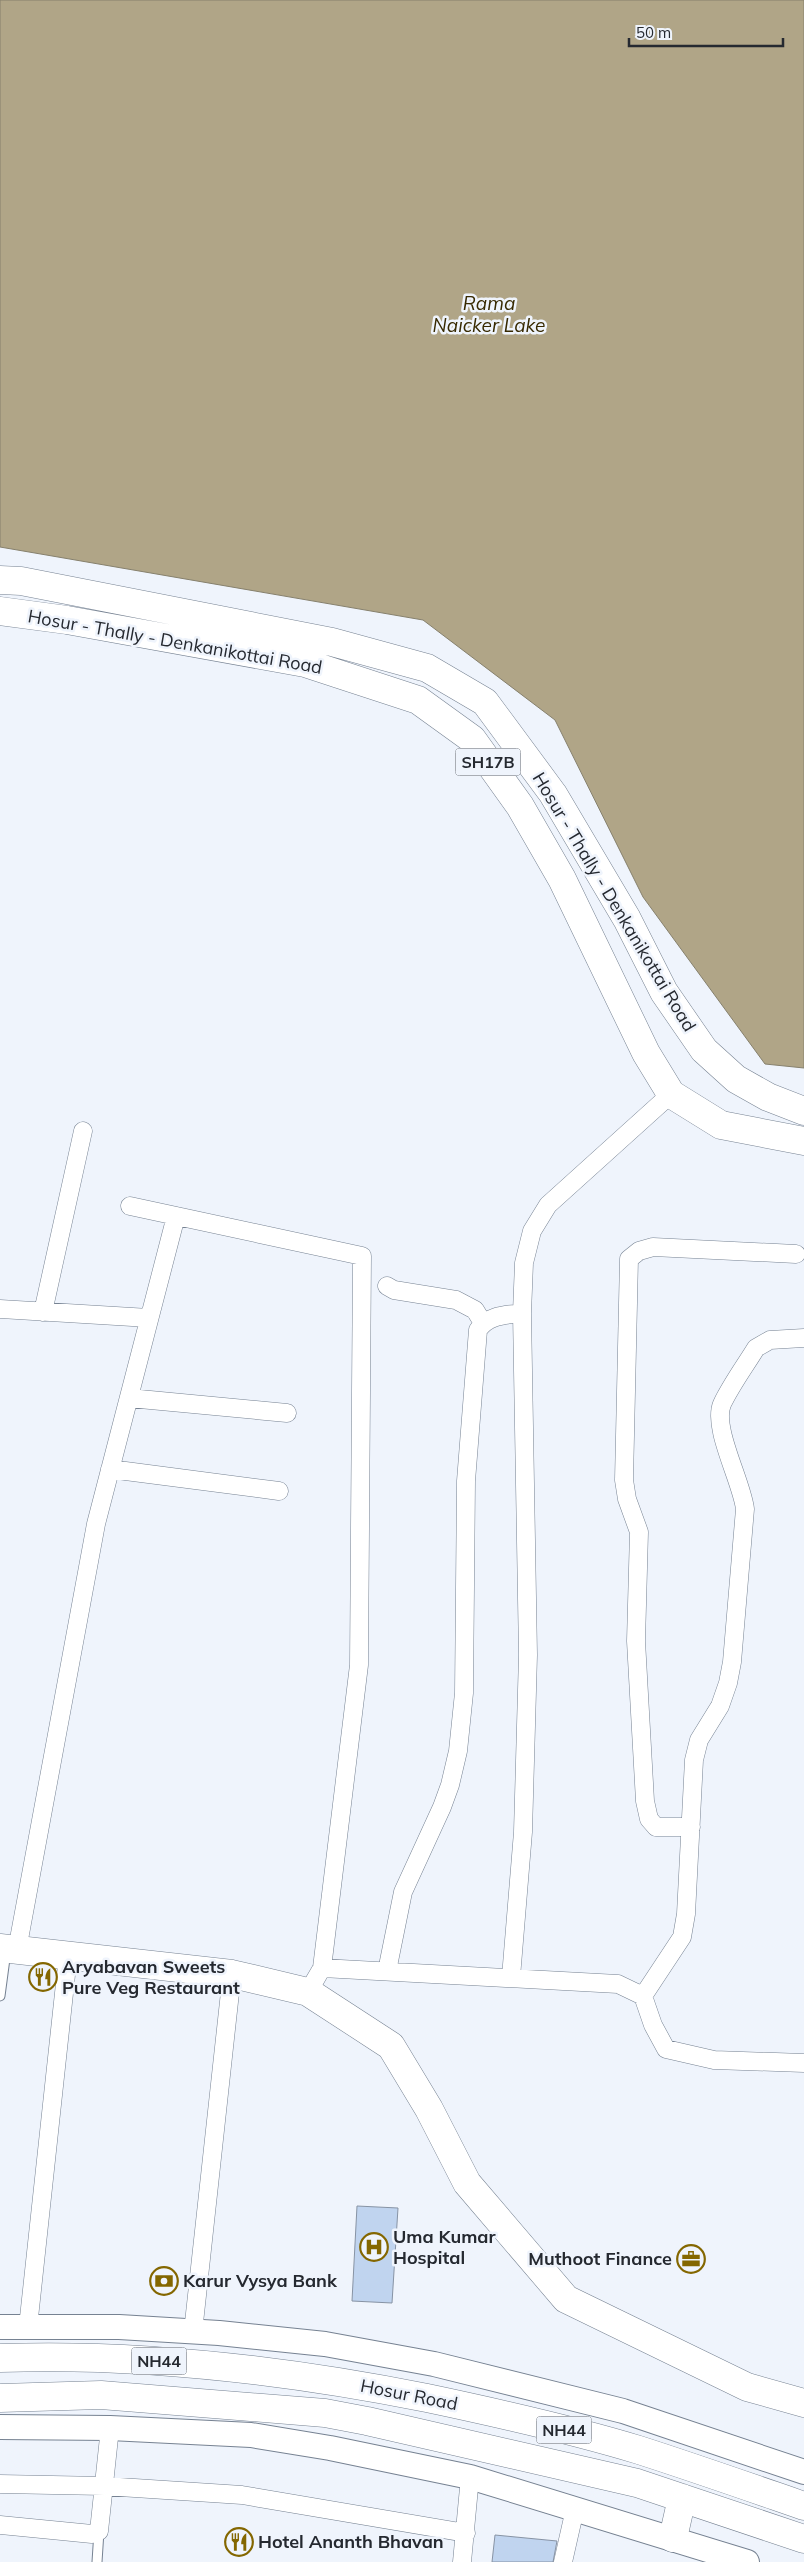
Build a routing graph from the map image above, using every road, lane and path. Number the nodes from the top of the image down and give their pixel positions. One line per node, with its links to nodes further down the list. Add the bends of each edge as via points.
1 (0, 580): 4 (main road, Hosur - Thally - Denkanikottai Road / SH17B, via 21,581 332,642 427,668 485,702 553,794 627,919 664,992 704,1050 736,1079 768,1098)
2 (0, 611): 3 (main road, Hosur - Thally - Denkanikottai Road / SH17B, via 305,663 418,700 472,739 520,806 562,878 646,1053)
3 (671, 1094): 6 (main road, Hosur - Thally - Denkanikottai Road / SH17B, via 721,1125); 13 (street, via 548,1205 532,1231 524,1263)
4 (804, 1111)
5 (83, 1131): 12 (street)
6 (804, 1141)
7 (130, 1206): 8 (street)
8 (176, 1216): 14 (street); 24 (street, via 362,1256 359,1665)
9 (796, 1254): 21 (street, via 652,1247 629,1259 624,1480 639,1532 636,1641 645,1801 649,1819 656,1827)
10 (387, 1286): 15 (street, via 394,1290 456,1300 475,1310)
11 (0, 1309): 12 (street)
12 (43, 1312): 14 (street)
13 (522, 1313): 15 (street, via 492,1318); 27 (street, via 528,1655 523,1832)
14 (149, 1318): 17 (street)
15 (483, 1323): 25 (street, via 478,1330 466,1481 464,1693 458,1751 442,1807 403,1892)
16 (804, 1338): 21 (street, via 763,1342 756,1348 722,1406 722,1431 743,1492 745,1509 732,1662 720,1706 699,1740 694,1760)
17 (129, 1398): 18 (street); 19 (street)
18 (287, 1412)
19 (110, 1470): 20 (street); 22 (street)
20 (279, 1491)
21 (691, 1827): 30 (street, via 682,1937)
22 (8, 1949): 23 (main road); 29 (lane)
23 (68, 1956): 26 (main road); 33 (street)
24 (322, 1968): 25 (street); 28 (street)
25 (387, 1971): 27 (street)
26 (232, 1974): 28 (main road); 34 (street)
27 (511, 1977): 30 (street, via 618,1984)
28 (308, 1992): 37 (main road, via 391,2046 429,2109 467,2183 566,2299 747,2387)
29 (0, 1996)
30 (643, 1996): 31 (street, via 666,2049 714,2060)
31 (804, 2063)
32 (0, 2326): 33 (street)
33 (28, 2327): 34 (street, via 119,2327)
34 (193, 2332): 40 (street, via 326,2344 444,2366 623,2411)
35 (0, 2358): 45 (main road, Hosur Road / NH44, via 117,2358 217,2364 382,2389 503,2414 638,2450)
36 (0, 2398): 44 (main road, Hosur Road / NH44, via 101,2395 325,2414 637,2483)
37 (804, 2403)
38 (0, 2427): 39 (street)
39 (110, 2428): 41 (street, via 251,2435); 43 (street)
40 (804, 2472)
41 (470, 2477): 46 (street); 49 (street)
42 (0, 2484): 43 (street)
43 (104, 2486): 48 (street); 49 (street, via 242,2495)
44 (682, 2498): 50 (main road); 51 (main road, Hosur Road / NH44)
45 (804, 2506)
46 (575, 2509): 50 (street); 54 (street)
47 (0, 2525): 48 (street, via 92,2534)
48 (99, 2531): 52 (lane)
49 (466, 2533): 53 (street)
50 (673, 2538): 55 (street)
51 (804, 2539)
52 (97, 2562)
53 (462, 2562)
54 (563, 2562)
55 (747, 2562)

